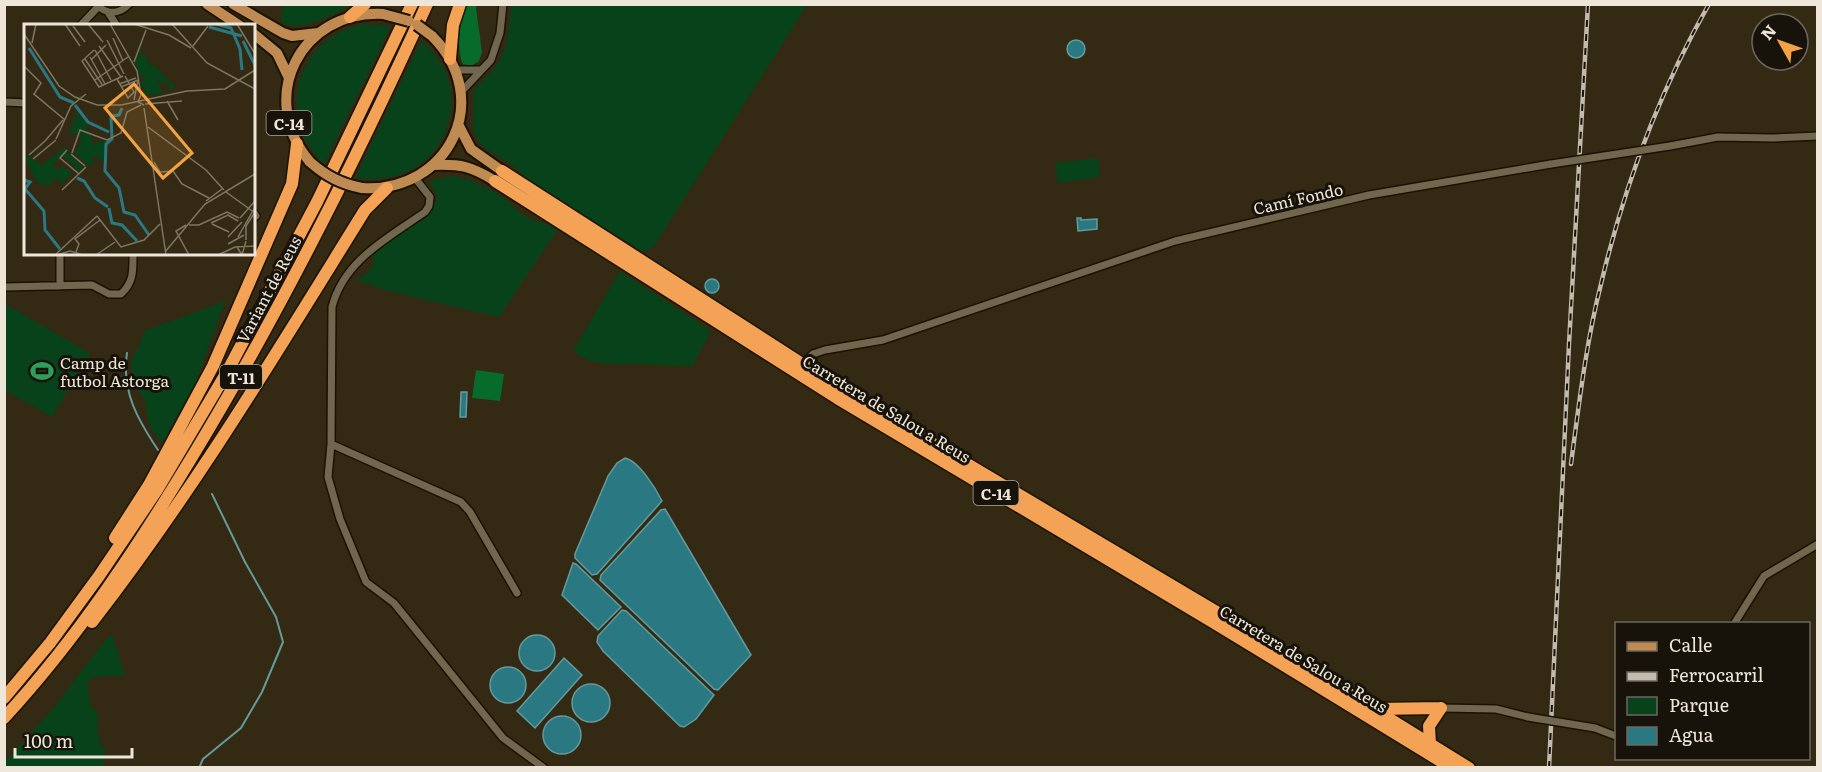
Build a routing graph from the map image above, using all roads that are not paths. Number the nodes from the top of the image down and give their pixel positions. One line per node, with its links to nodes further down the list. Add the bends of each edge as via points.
1 (129, 4): 11 (street)
2 (233, 4): 17 (main road, via 283,33)
3 (365, 4): 12 (highway)
4 (412, 4): 42 (highway, Variant de Reus / T-11, via 317,202 227,372 157,490 99,576)
5 (427, 4): 41 (highway, Variant de Reus / T-11, via 330,209 240,378 168,497)
6 (460, 4): 19 (highway, via 453,25)
7 (503, 4): 20 (street, via 500,33 491,60)
8 (207, 5): 16 (main road)
9 (97, 6): 10 (street); 13 (street)
10 (108, 12): 11 (street); 14 (street)
11 (117, 12): 15 (street)
12 (350, 17): 17 (main road, C-14); 19 (main road, C-14, bridge, via 383,14 409,21 432,36)
13 (82, 24)
14 (117, 24)
15 (118, 24)
16 (237, 24)
17 (319, 33): 21 (main road, C-14, via 300,54)
18 (255, 35): 21 (main road, via 277,53)
19 (453, 64): 20 (street); 22 (main road, C-14)
20 (480, 70): 22 (street)
21 (289, 78): 27 (main road, C-14, via 287,115)
22 (461, 92): 25 (main road, C-14)
23 (4, 102): 24 (street)
24 (24, 103)
25 (458, 124): 28 (main road, C-14, via 449,146); 29 (main road, C-14, via 471,149)
26 (1818, 136): 36 (street, Camí Fondo, bridge, via 1718,137 1369,195 1175,241 883,340 825,350 813,354)
27 (297, 144): 31 (main road, C-14, bridge, via 310,162 335,180 362,188); 42 (highway, via 292,184 213,366 149,485)
28 (433, 165): 29 (main road, C-14, via 450,164); 30 (main road, C-14)
29 (499, 176): 36 (highway, C-14); 48 (highway, Carretera de Salou a Reus / C-14, via 837,398)
30 (415, 178): 31 (main road, C-14); 37 (street, via 430,197 425,212 366,253 335,293)
31 (387, 188): 41 (highway, via 365,210 256,384 119,588 90,625)
32 (60, 255): 34 (street)
33 (133, 255): 34 (street, via 131,282 121,294 109,294 92,285)
34 (60, 286): 35 (street)
35 (4, 287)
36 (803, 364): 43 (highway, C-14)
37 (331, 444): 39 (street, via 461,502); 49 (street, via 328,477 340,519 366,582 394,603 503,738)
38 (1818, 544): 40 (street, via 1764,576)
39 (517, 593)
40 (1735, 622)
41 (74, 633): 45 (highway, Variant de Reus / T-11)
42 (4, 698)
43 (1374, 708): 44 (highway); 47 (highway, C-14)
44 (1442, 708): 46 (street, bridge, via 1496,709); 47 (highway, via 1429,726)
45 (4, 718)
46 (1615, 735)
47 (1430, 744): 50 (highway, C-14)
48 (1447, 766)
49 (544, 768)
50 (1468, 768)

